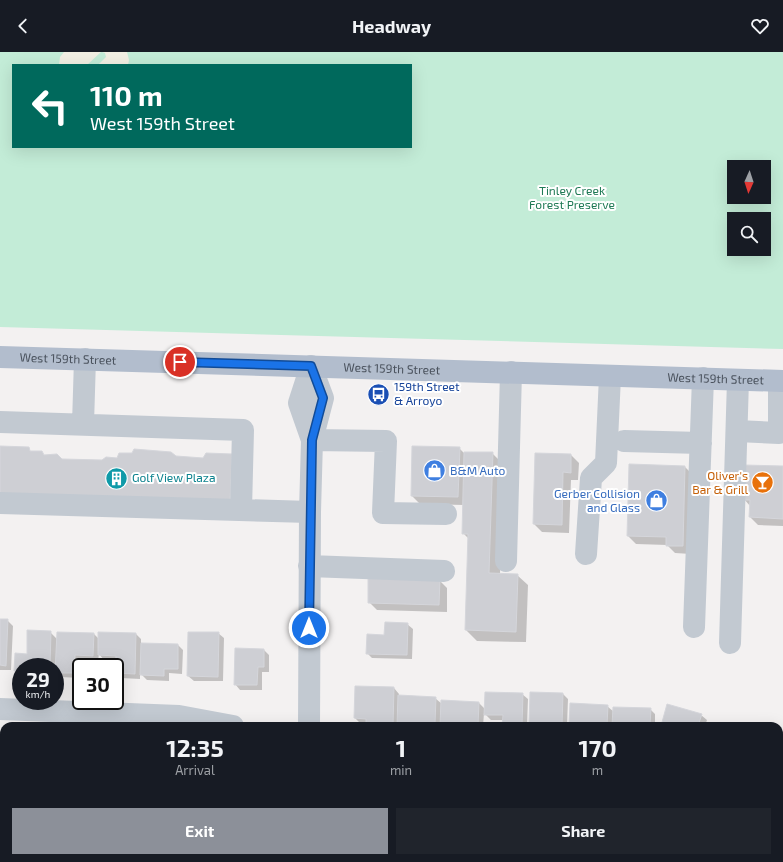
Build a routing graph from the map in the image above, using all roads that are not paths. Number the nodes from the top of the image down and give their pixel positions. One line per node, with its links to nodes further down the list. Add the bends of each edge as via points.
1 (0, 357): 2 (main road, West 159th Street)
2 (85, 359): 3 (main road, West 159th Street); 10 (street)
3 (311, 366): 4 (main road, West 159th Street); 12 (street, via 299,403)
4 (511, 372): 5 (main road, West 159th Street); 20 (street)
5 (610, 376): 6 (main road, West 159th Street); 19 (street, via 606,463 591,478)
6 (703, 378): 7 (main road, West 159th Street); 14 (street)
7 (738, 380): 8 (main road, West 159th Street); 11 (street)
8 (781, 381): 11 (street, via 779,432)
9 (0, 422): 10 (street)
10 (83, 424): 16 (street, via 243,430)
11 (737, 431): 24 (street)
12 (312, 440): 17 (street); 18 (street, via 386,441 383,513)
13 (624, 441): 14 (street)
14 (700, 443): 23 (street)
15 (0, 503): 16 (street)
16 (241, 510): 17 (street)
17 (310, 512): 21 (street)
18 (446, 514)
19 (586, 554)
20 (506, 561)
21 (309, 566): 22 (street); 27 (street)
22 (444, 571)
23 (694, 627)
24 (730, 643)
25 (0, 709): 26 (street, via 179,716)
26 (211, 722)
27 (309, 722)

